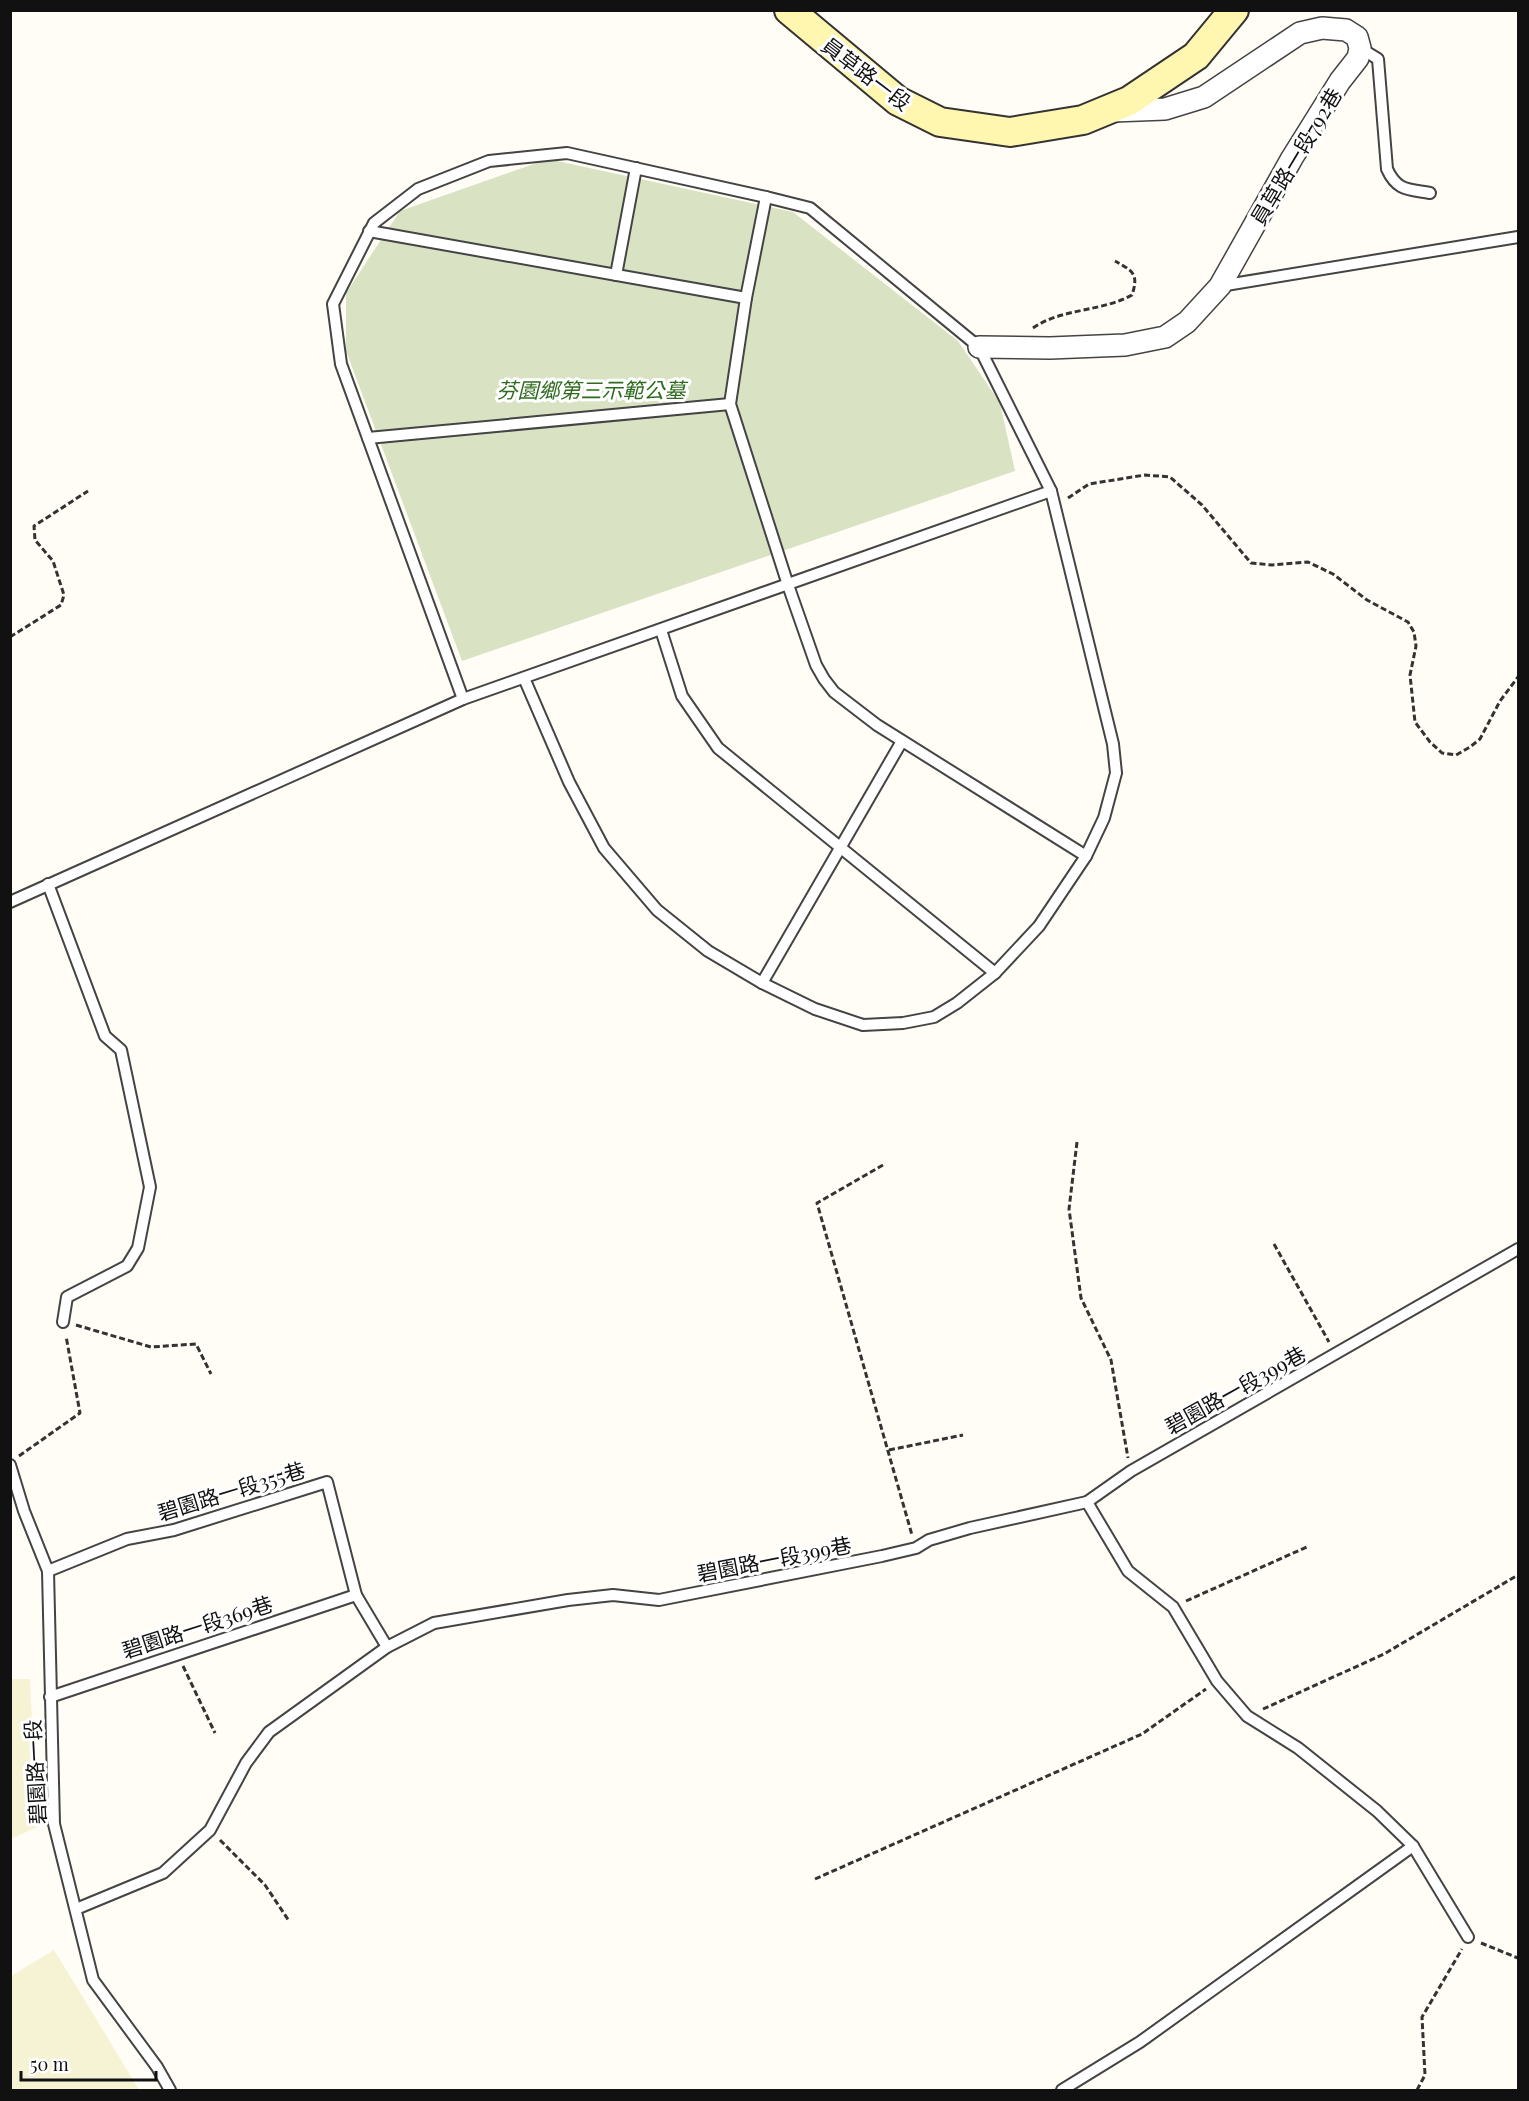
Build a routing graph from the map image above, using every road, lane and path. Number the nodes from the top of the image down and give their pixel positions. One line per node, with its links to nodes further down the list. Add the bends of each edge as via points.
1 (789, 10): 4 (main road, 員草路一段, via 898,101 940,122 1010,132 1083,120)
2 (1234, 10): 4 (main road, 員草路一段, via 1196,56 1129,101)
3 (1360, 48): 4 (street, via 1357,37 1346,30 1322,28 1300,33 1204,98 1165,109); 6 (lane, via 1378,59 1387,169 1393,182 1402,188); 12 (street, 員草路一段792巷, via 1358,58 1292,158)
4 (1106, 111)
5 (636, 168): 7 (lane); 8 (lane, via 567,153 489,161 418,189); 11 (lane)
6 (1430, 193)
7 (766, 196): 13 (lane); 14 (lane, via 810,208)
8 (369, 231): 11 (lane); 17 (lane, via 333,304 341,364)
9 (1518, 237): 12 (lane)
10 (1115, 261): 15 (path, via 1132,270 1136,282 1132,295 1117,303 1045,320)
11 (616, 275): 13 (lane)
12 (1220, 286): 15 (street, 員草路一段792巷, via 1186,322 1165,337 1125,345)
13 (746, 298): 16 (lane)
14 (979, 347): 15 (street, 員草路一段792巷); 19 (lane)
15 (1007, 347)
16 (730, 404): 17 (lane); 21 (lane)
17 (368, 438): 26 (lane)
18 (88, 491): 23 (path, via 34,526 35,540 53,561 64,596 62,605)
19 (1051, 491): 20 (lane); 21 (lane)
20 (1054, 504): 24 (path, via 1089,484 1145,475 1170,477 1202,505 1251,563 1308,562 1408,622 1416,646 1410,675 1415,722 1442,753 1456,755 1479,739); 29 (lane, via 1113,744 1116,773 1104,818)
21 (788, 585): 22 (lane); 27 (lane, via 824,679 834,692)
22 (661, 630): 25 (lane); 28 (lane, via 682,696 718,748)
23 (10, 637)
24 (1518, 677)
25 (524, 678): 26 (lane); 33 (lane, via 569,782 604,848 657,910 708,951)
26 (463, 699): 30 (lane)
27 (902, 741): 28 (lane); 29 (lane)
28 (841, 847): 32 (lane); 33 (lane)
29 (1086, 856): 32 (lane, via 1039,926)
30 (48, 884): 31 (lane); 38 (lane, via 105,1036 121,1050 150,1187 138,1248 127,1266 67,1297)
31 (10, 902)
32 (995, 973): 33 (lane, via 934,1017 863,1025 815,1009)
33 (762, 983)
34 (1077, 1142): 44 (path, via 1069,1209 1081,1298 1111,1360)
35 (883, 1165): 42 (path, via 817,1203)
36 (1274, 1244): 39 (path)
37 (1518, 1250): 39 (lane, 碧園路一段399巷)
38 (63, 1322): 40 (path, via 150,1347 196,1344); 43 (path, via 80,1413)
39 (1336, 1355): 44 (lane, 碧園路一段399巷)
40 (211, 1374)
41 (963, 1435): 42 (path)
42 (888, 1450): 47 (path)
43 (10, 1463): 48 (lane, 碧園路一段)
44 (1131, 1471): 45 (lane, 碧園路一段399巷)
45 (1087, 1502): 47 (lane, 碧園路一段399巷, via 970,1528 928,1540); 51 (lane, via 1128,1571)
46 (1309, 1546): 51 (path)
47 (916, 1548): 52 (lane, 碧園路一段399巷, via 659,1600 613,1595 434,1623)
48 (48, 1571): 50 (lane, 碧園路一段355巷, via 127,1539 174,1530 327,1482); 55 (lane, 碧園路一段)
49 (1518, 1575): 56 (path, via 1384,1654)
50 (356, 1595): 52 (lane, 碧園路一段355巷); 53 (lane, 碧園路一段369巷)
51 (1173, 1607): 54 (lane)
52 (387, 1647): 58 (lane, 碧園路一段399巷, via 269,1732 246,1763)
53 (178, 1653): 55 (lane, 碧園路一段369巷); 57 (path)
54 (1217, 1681): 56 (lane); 60 (path, via 1142,1734)
55 (50, 1696): 61 (lane, 碧園路一段, via 54,1824)
56 (1247, 1716): 59 (lane, via 1298,1748 1377,1811)
57 (215, 1733)
58 (210, 1830): 61 (lane, 碧園路一段399巷, via 163,1874); 62 (path, via 265,1885)
59 (1413, 1846): 63 (lane); 66 (lane, via 1140,2042)
60 (814, 1878)
61 (76, 1909): 65 (lane, 碧園路一段, via 93,1980)
62 (289, 1921)
63 (1468, 1937): 64 (path); 67 (path, via 1422,2017 1425,2075)
64 (1518, 1958)
65 (170, 2091)
66 (1062, 2091)
67 (1418, 2091)

